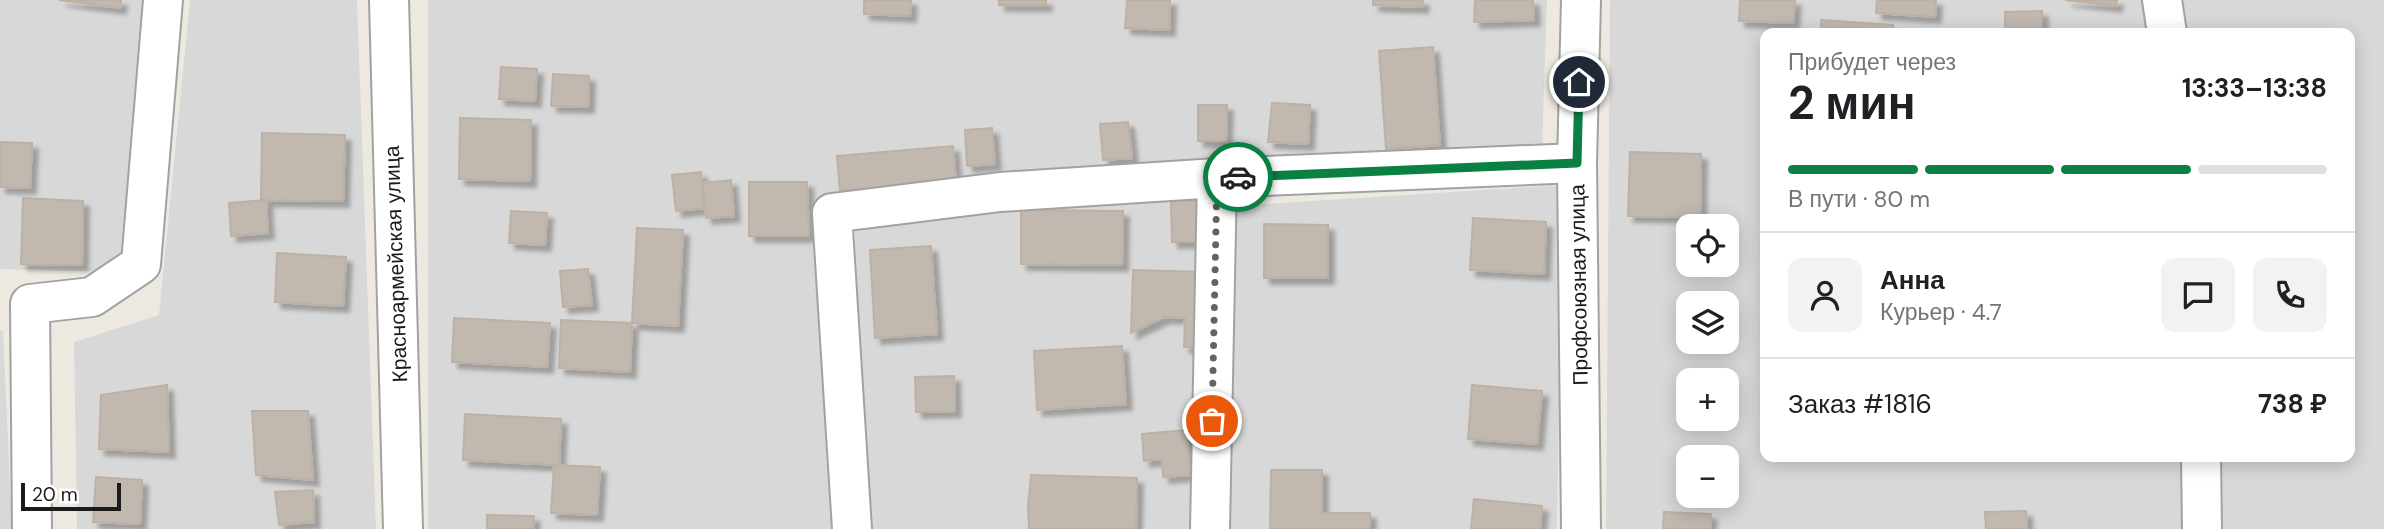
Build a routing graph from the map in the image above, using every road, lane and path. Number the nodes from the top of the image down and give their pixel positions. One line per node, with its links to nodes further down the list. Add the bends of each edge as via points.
1 (163, 0): 8 (street, via 141,264 92,297)
2 (389, 0): 11 (street, Красноармейская улица)
3 (1581, 0): 6 (street, Профсоюзная улица)
4 (2162, 0): 5 (street)
5 (2166, 28)
6 (1577, 163): 7 (street); 14 (street, Профсоюзная улица)
7 (1217, 178): 12 (street, via 1000,192 832,213); 13 (street)
8 (15, 303): 10 (street)
9 (2201, 462): 15 (street)
10 (32, 529)
11 (403, 529)
12 (852, 529)
13 (1210, 529)
14 (1581, 529)
15 (2202, 529)

